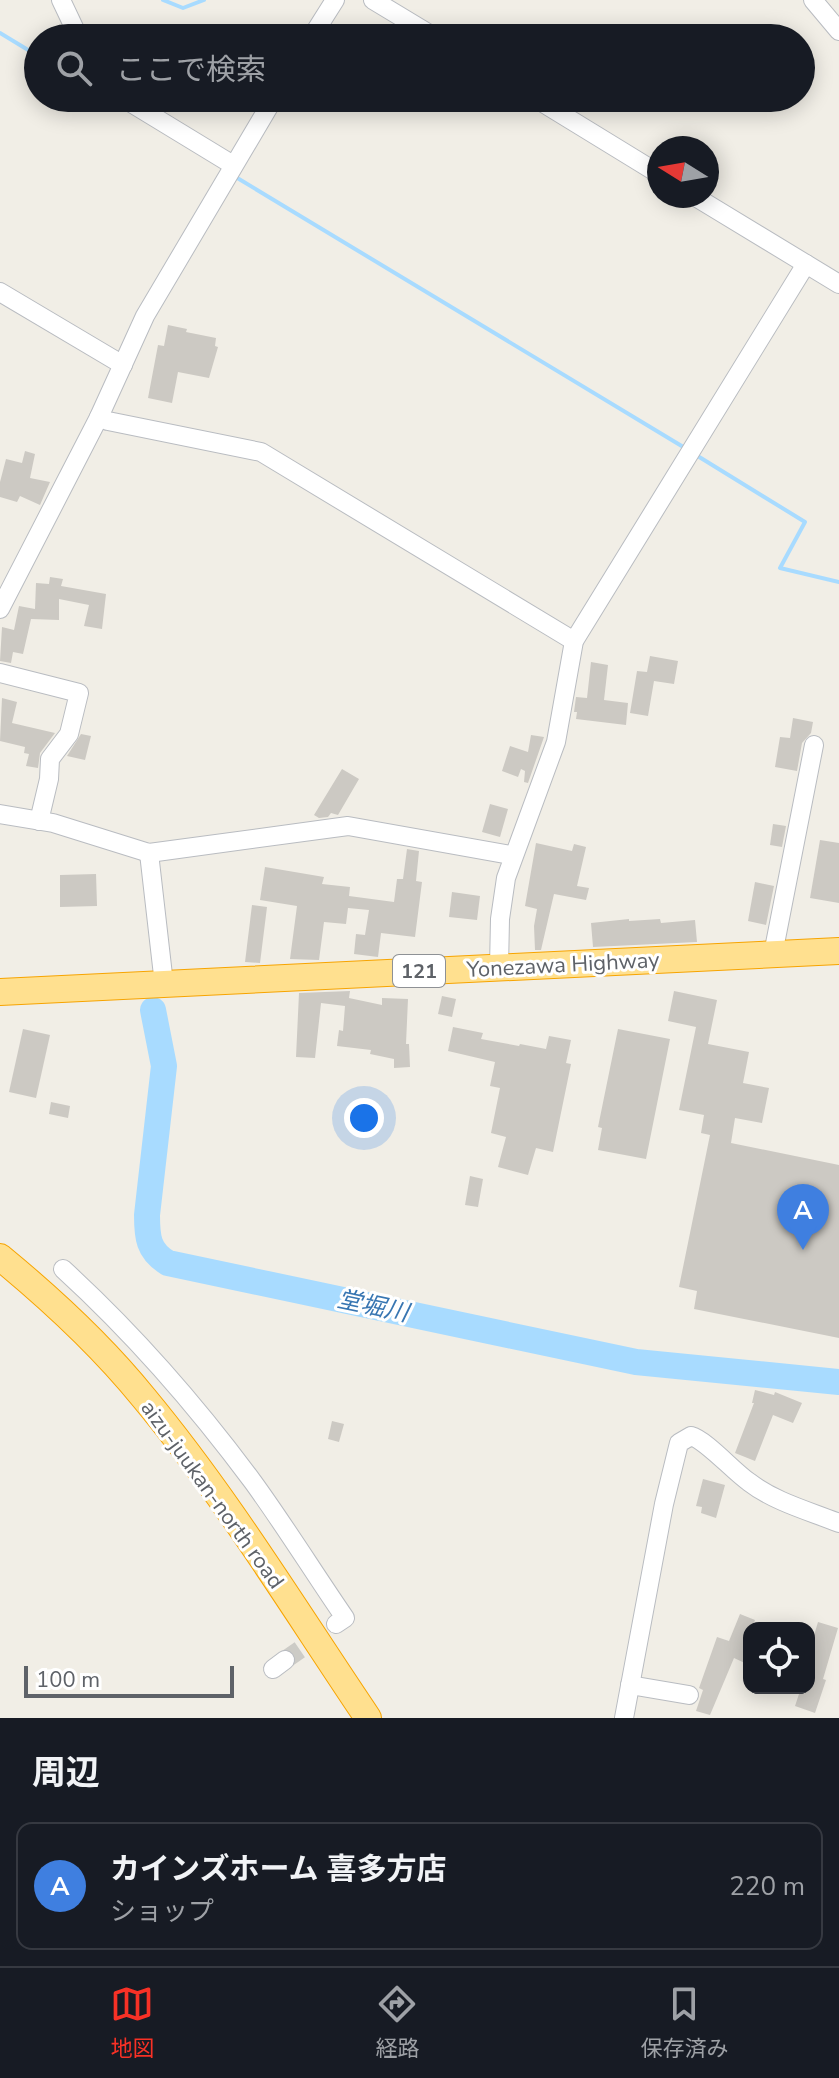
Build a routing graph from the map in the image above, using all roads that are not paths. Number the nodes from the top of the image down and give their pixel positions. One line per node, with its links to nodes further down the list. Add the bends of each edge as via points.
1 (61, 0): 5 (street)
2 (335, 0): 6 (street)
3 (373, 0): 7 (street)
4 (813, 0): 8 (street)
5 (72, 24)
6 (320, 24)
7 (413, 24)
8 (839, 31)
9 (146, 112): 12 (street)
10 (265, 112): 12 (street)
11 (558, 112): 13 (street)
12 (233, 165): 18 (street, via 145,316)
13 (647, 167)
14 (714, 208): 15 (street)
15 (806, 264): 16 (street); 21 (street)
16 (839, 284)
17 (0, 292): 18 (street)
18 (123, 365): 19 (street)
19 (99, 417): 20 (street); 21 (street, via 261,452)
20 (0, 609)
21 (574, 641): 30 (street, via 556,742 506,878)
22 (0, 673): 25 (street, via 79,693 69,734 50,759)
23 (814, 745): 29 (street)
24 (0, 814): 25 (street)
25 (39, 821): 26 (street)
26 (149, 853): 27 (street, via 348,826); 31 (street)
27 (510, 855)
28 (839, 951): 29 (highway, Yonezawa Highway / 121)
29 (773, 954): 30 (highway, Yonezawa Highway / 121)
30 (499, 967): 31 (highway, Yonezawa Highway / 121)
31 (164, 984): 32 (highway, Yonezawa Highway / 121)
32 (0, 992)
33 (0, 1257): 41 (highway, aizu-juukan-north road, via 143,1396 203,1473)
34 (63, 1269): 37 (street, via 137,1342 255,1485 345,1618)
35 (0, 1277): 40 (highway, aizu-juukan-north road, via 76,1348 158,1441)
36 (839, 1523): 38 (street, via 768,1495 699,1438 683,1440 676,1448)
37 (336, 1624)
38 (630, 1685): 39 (street); 42 (street)
39 (689, 1695)
40 (348, 1718)
41 (368, 1718)
42 (624, 1718)

